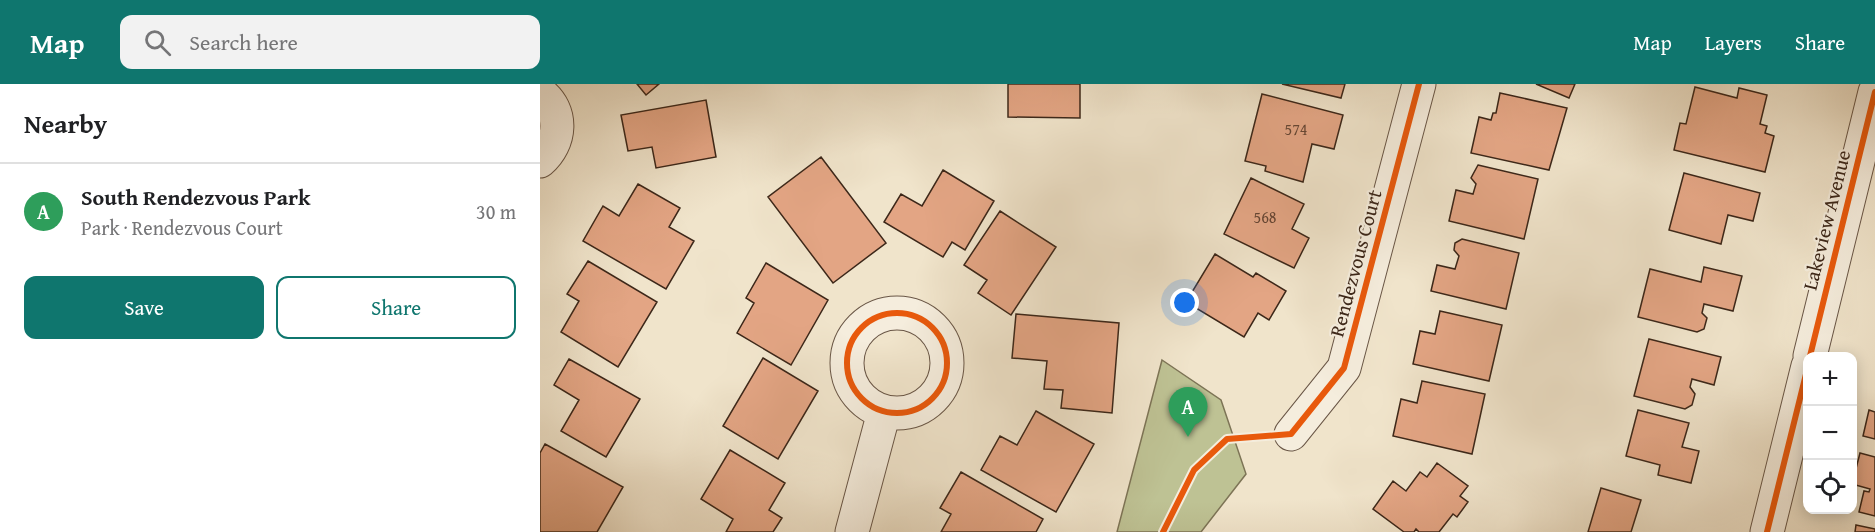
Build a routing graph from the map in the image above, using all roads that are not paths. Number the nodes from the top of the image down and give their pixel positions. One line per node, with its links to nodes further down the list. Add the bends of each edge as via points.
1 (1419, 84): 8 (street, Rendezvous Court, via 1344,368)
2 (540, 93): 4 (street, via 554,111 558,125 548,154)
3 (1870, 93): 5 (street, Lakeview Avenue)
4 (540, 161)
5 (1811, 352)
6 (1803, 386): 10 (street)
7 (884, 412): 9 (street)
8 (1292, 434)
9 (852, 532)
10 (1767, 532)

